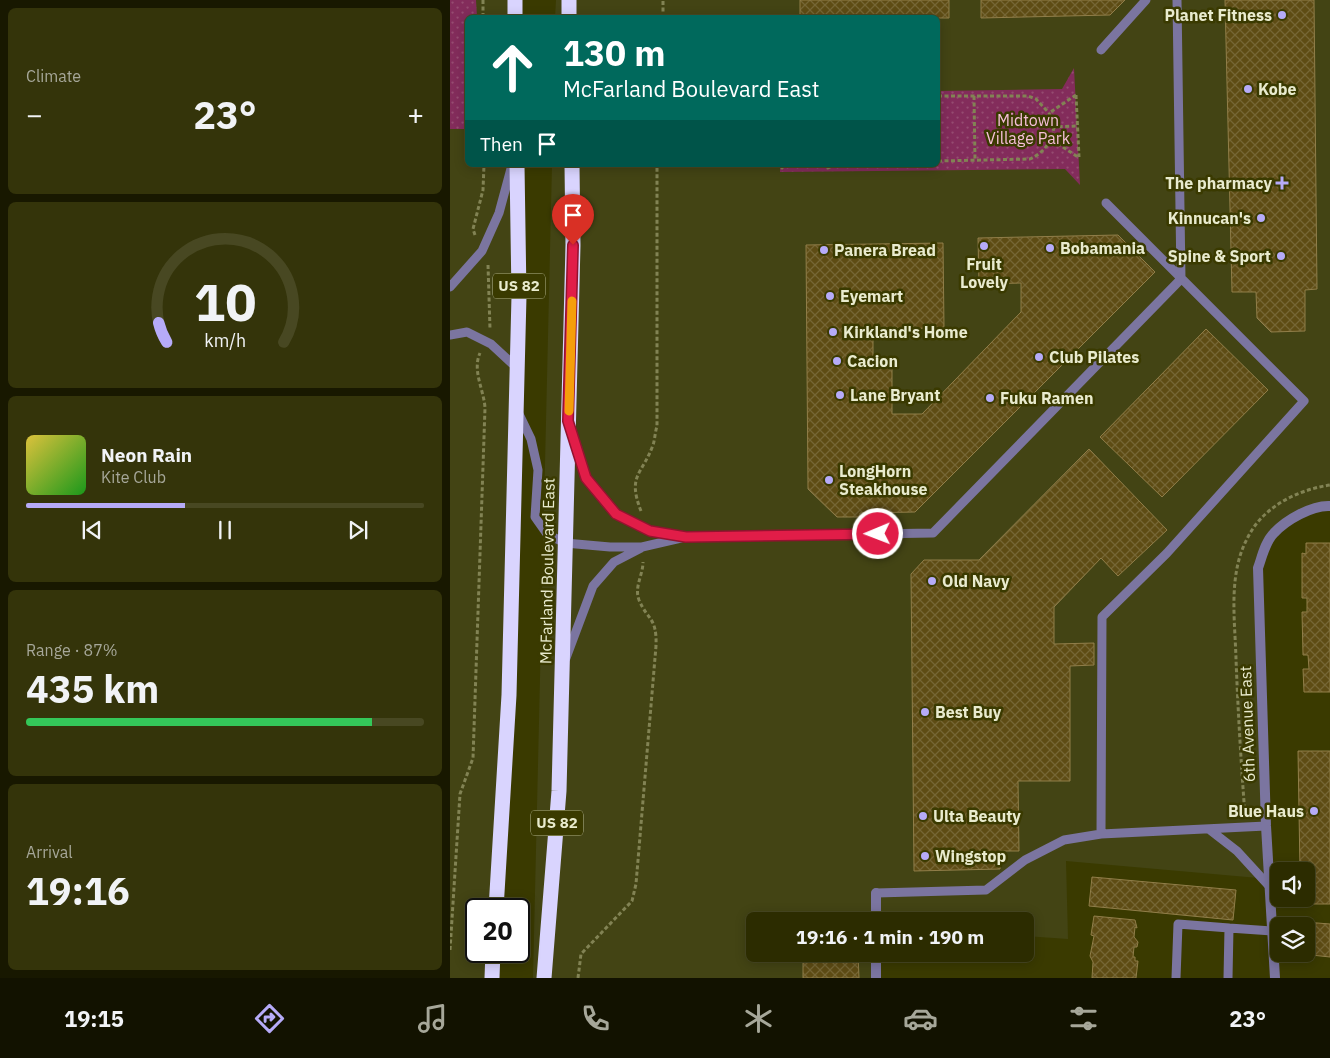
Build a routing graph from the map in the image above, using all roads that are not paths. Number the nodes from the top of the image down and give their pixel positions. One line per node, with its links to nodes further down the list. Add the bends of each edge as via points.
1 (515, 0): 5 (highway)
2 (569, 0): 6 (highway)
3 (1146, 0): 7 (lane)
4 (1177, 0): 12 (lane)
5 (515, 15)
6 (569, 15)
7 (1101, 50)
8 (511, 167): 13 (lane, via 499,213 482,251)
9 (517, 167): 15 (highway, US 82)
10 (572, 167): 17 (highway, McFarland Boulevard East / US 82)
11 (1106, 203): 12 (lane)
12 (1181, 279): 19 (lane, via 933,533); 25 (lane, via 1304,401 1167,552 1102,617)
13 (450, 287)
14 (450, 335): 15 (lane, via 467,332 491,344)
15 (517, 368): 16 (highway, US 82)
16 (516, 408): 20 (lane, via 531,439 538,470 535,517 547,534); 28 (highway, US 82, via 509,695)
17 (568, 421): 19 (lane, via 586,478 616,514 643,527); 20 (highway, McFarland Boulevard East / US 82)
18 (1330, 506): 23 (street, 6th Avenue East, via 1296,516 1274,532 1258,568)
19 (686, 537): 21 (lane)
20 (566, 543): 21 (lane); 22 (highway, McFarland Boulevard East / US 82)
21 (642, 547): 22 (lane, via 614,562 593,586)
22 (562, 668): 36 (highway, McFarland Boulevard East / US 82, via 559,791)
23 (1266, 826): 24 (lane); 26 (street, 6th Avenue East)
24 (1210, 830): 25 (lane); 26 (lane, via 1237,851)
25 (1101, 834): 27 (lane, via 1064,840 1044,849 986,890)
26 (1270, 887)
27 (876, 893): 29 (street)
28 (497, 898)
29 (876, 912)
30 (1229, 928): 31 (lane); 38 (lane, via 1178,924); 39 (lane)
31 (1270, 931)
32 (876, 962): 37 (street)
33 (1274, 962): 40 (street, 6th Avenue East)
34 (493, 963): 35 (highway)
35 (492, 978)
36 (544, 978)
37 (876, 978)
38 (1176, 978)
39 (1228, 978)
40 (1275, 978)

